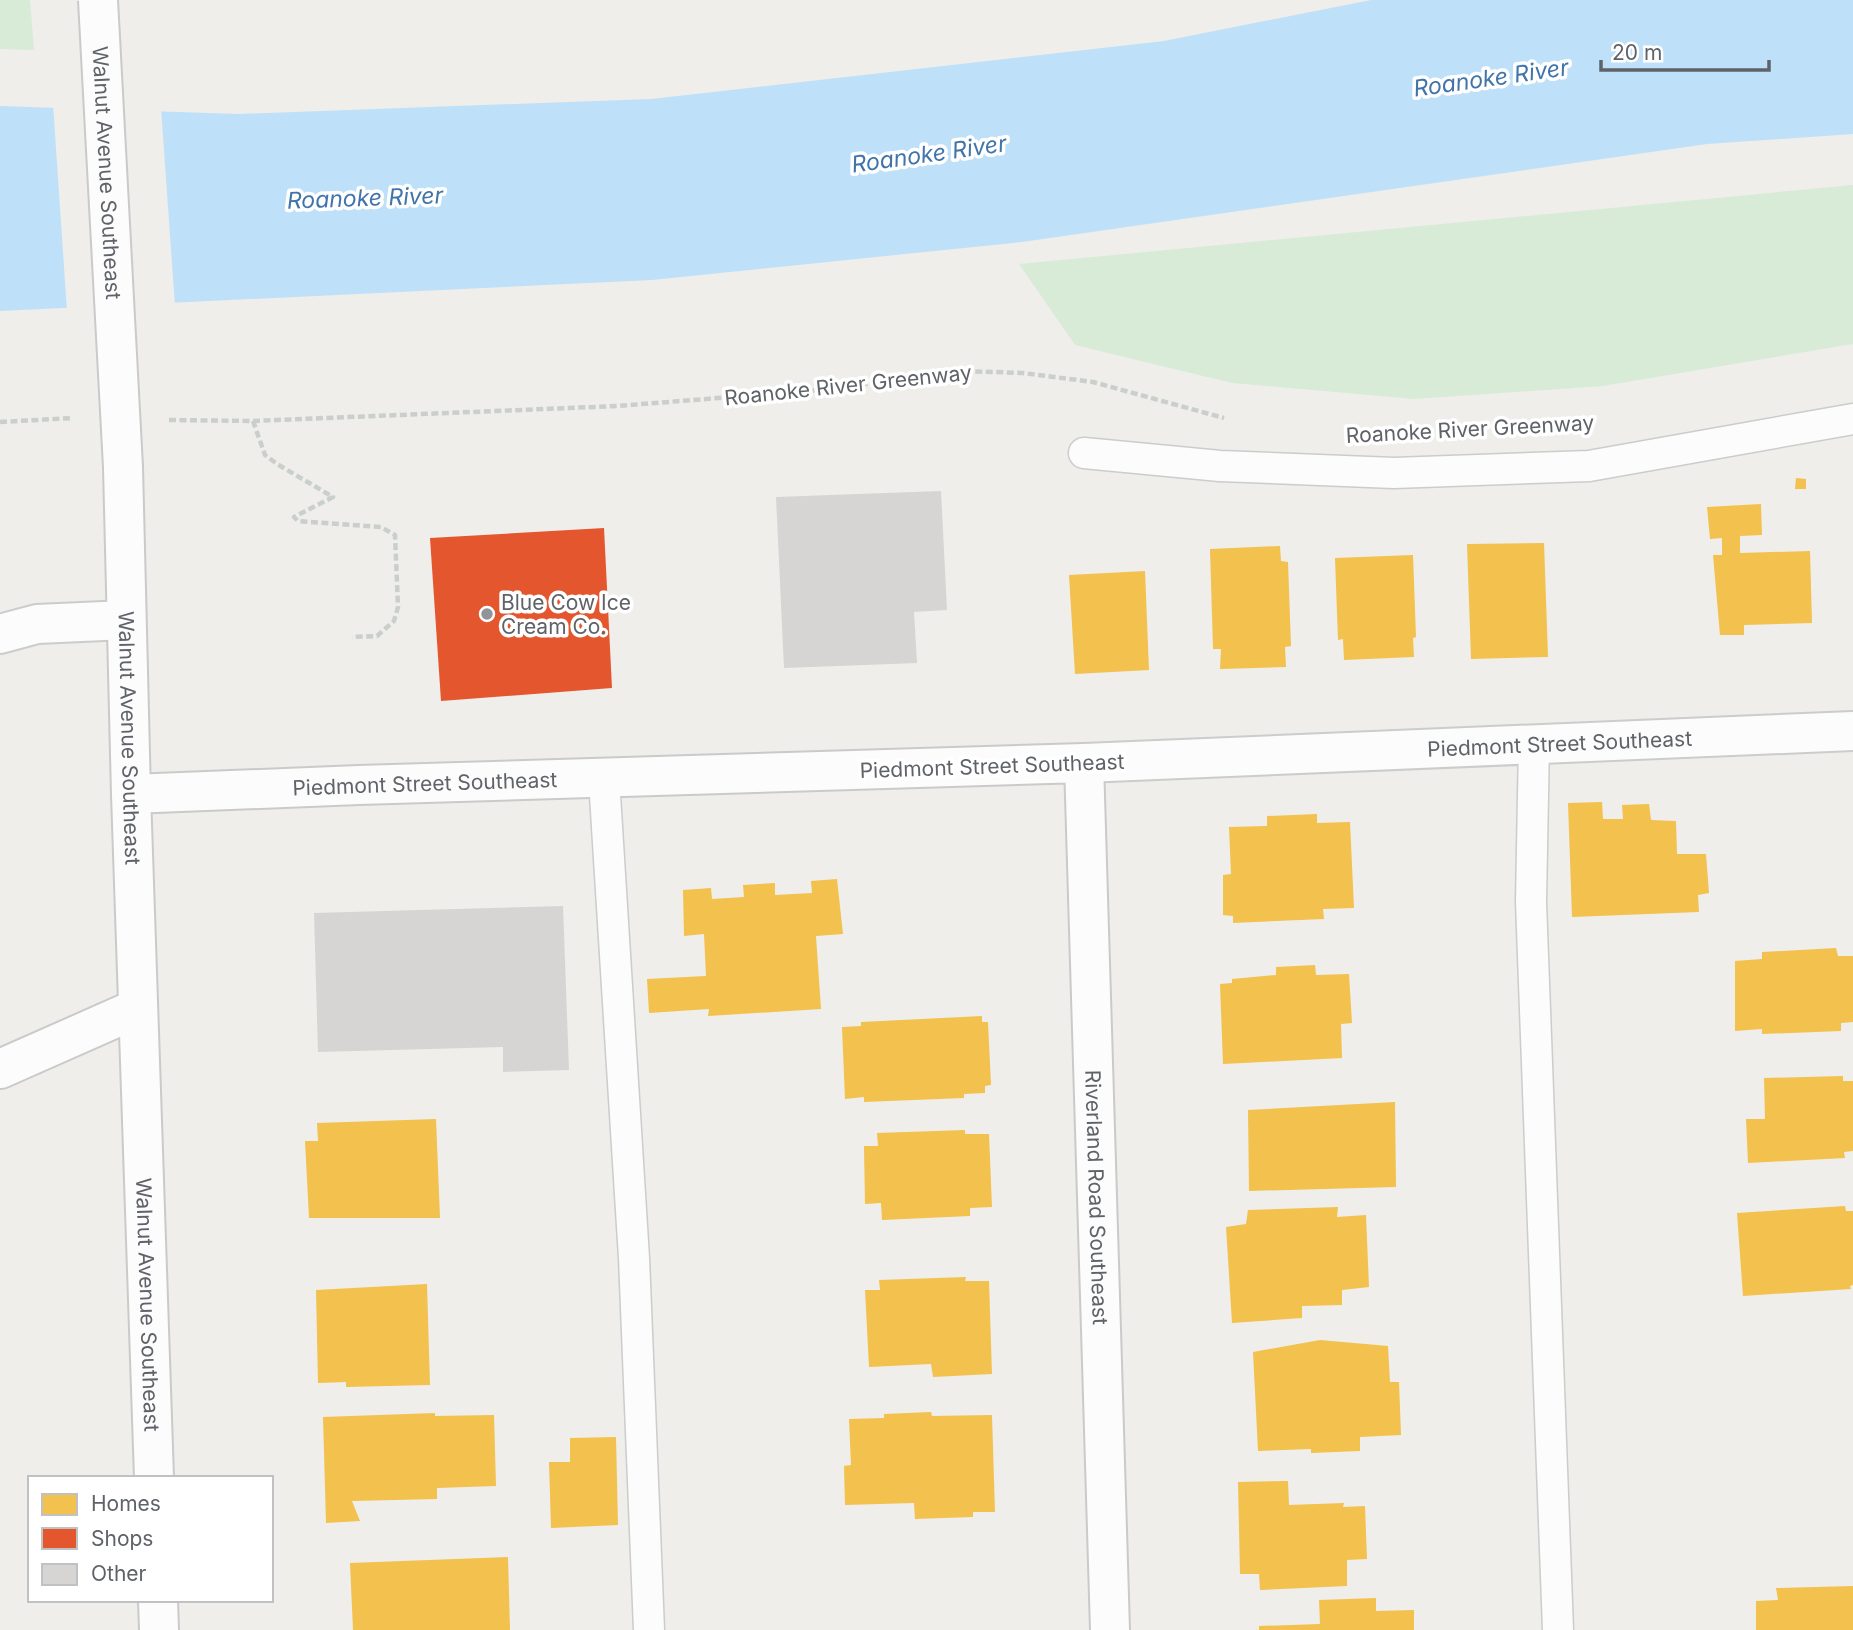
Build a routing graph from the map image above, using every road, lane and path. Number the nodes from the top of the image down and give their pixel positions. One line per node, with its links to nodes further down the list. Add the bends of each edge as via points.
1 (98, 0): 9 (main road, Walnut Avenue Southeast, bridge, via 124,467)
2 (48, 417): 7 (path)
3 (1226, 419): 6 (path, Roanoke River Greenway, via 1093,382 963,371 820,390 617,406)
4 (1853, 419): 8 (lane, via 1589,466 1394,473 1220,466)
5 (212, 421): 6 (path, Roanoke River Greenway)
6 (253, 421): 11 (path, via 265,454 333,497 294,517 298,521 381,527 395,535 398,607 394,621 377,636)
7 (0, 422)
8 (1084, 453)
9 (126, 620): 10 (main road, via 37,624); 16 (main road, Walnut Avenue Southeast)
10 (0, 634)
11 (352, 637)
12 (1853, 731): 13 (main road, Piedmont Street Southeast)
13 (1534, 743): 14 (main road, Piedmont Street Southeast); 24 (lane, via 1531,902)
14 (1084, 763): 15 (main road, Piedmont Street Southeast); 23 (main road, Riverland Road Southeast)
15 (604, 779): 16 (main road, Piedmont Street Southeast); 22 (lane, via 635,1258)
16 (131, 794): 17 (main road, Walnut Avenue Southeast)
17 (138, 1008): 18 (main road); 19 (main road, Walnut Avenue Southeast)
18 (0, 1069)
19 (154, 1476)
20 (158, 1602): 21 (main road)
21 (159, 1630)
22 (649, 1630)
23 (1110, 1630)
24 (1558, 1630)

